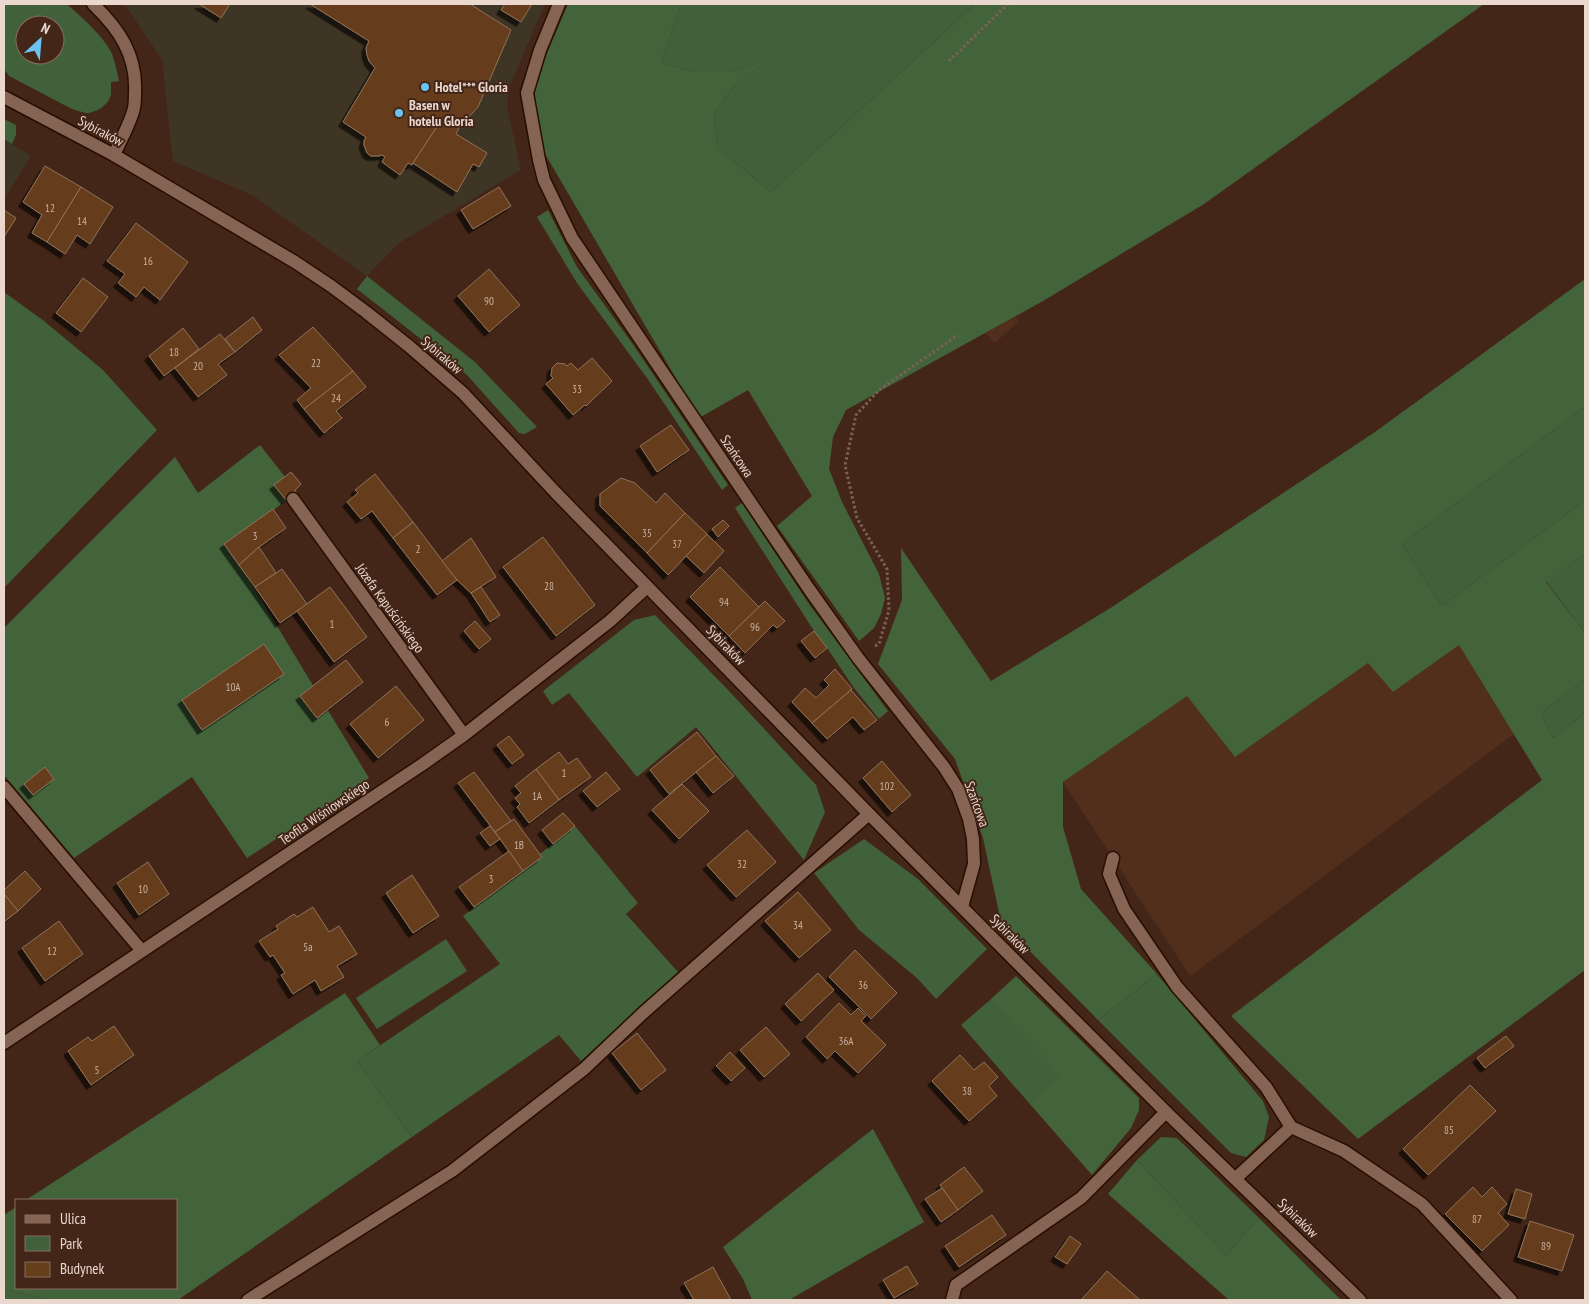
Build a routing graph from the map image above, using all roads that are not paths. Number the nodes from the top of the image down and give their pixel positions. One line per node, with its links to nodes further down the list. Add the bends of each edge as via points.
1 (94, 4): 4 (street, via 124,40 136,80 134,108)
2 (559, 4): 11 (street, Szańcowa, via 527,93 544,180 572,238 809,590 958,789 969,819 974,855)
3 (4, 97): 4 (street, Sybiraków)
4 (114, 155): 6 (street, Sybiraków, via 295,262 410,347 463,393)
5 (293, 499): 7 (street, Józefa Kapuścińskiego)
6 (647, 586): 7 (street, Teofila Wiśniowskiego, via 610,621); 9 (street, Sybiraków)
7 (464, 735): 12 (street, Teofila Wiśniowskiego)
8 (4, 787): 12 (street)
9 (869, 814): 11 (street, Sybiraków); 17 (street, via 584,1069 452,1171)
10 (1113, 858): 15 (street, via 1109,874 1124,909 1178,987 1266,1088)
11 (962, 907): 14 (street, Sybiraków)
12 (142, 952): 13 (street, Teofila Wiśniowskiego)
13 (4, 1043)
14 (1166, 1112): 16 (street, Sybiraków); 18 (street, via 1082,1198 956,1285)
15 (1291, 1128): 16 (street); 20 (street, via 1344,1150 1422,1204)
16 (1236, 1178): 19 (street, Sybiraków)
17 (248, 1300)
18 (952, 1300)
19 (1360, 1300)
20 (1511, 1300)

